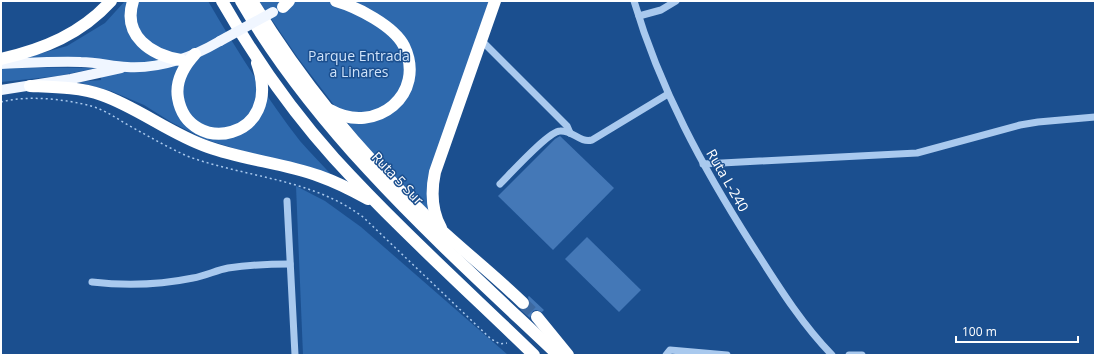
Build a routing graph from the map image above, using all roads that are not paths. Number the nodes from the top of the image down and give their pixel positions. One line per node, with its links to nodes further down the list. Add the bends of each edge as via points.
1 (111, 1): 16 (highway, via 86,24 62,39 42,48)
2 (133, 1): 17 (highway, via 132,21 134,30 142,42 157,54)
3 (222, 1): 14 (highway)
4 (241, 1): 37 (highway, Ruta 5 Sur, via 296,85 347,147 417,220)
5 (252, 1): 23 (highway)
6 (295, 1): 11 (main road)
7 (336, 1): 23 (highway, via 371,18 394,34 406,52 409,73 399,98 380,114 358,119 343,116)
8 (495, 1): 13 (highway)
9 (634, 1): 12 (street, Ruta L-240)
10 (676, 1): 12 (street, via 661,10)
11 (282, 7): 15 (main road, bridge)
12 (638, 16): 22 (street, Ruta L-240)
13 (481, 40): 25 (street, via 567,126); 30 (highway, via 433,183 434,210)
14 (253, 52): 15 (highway, via 262,80 263,96 260,105 244,127 221,134 207,131 194,124 180,104 178,89 181,75); 29 (highway, via 316,136)
15 (196, 54): 17 (main road)
16 (1, 59)
17 (181, 60): 19 (main road, via 159,65)
18 (1, 64): 19 (main road, via 81,62)
19 (127, 67): 20 (main road)
20 (30, 86): 21 (main road); 29 (highway, via 69,88 100,94 186,139 222,152 318,176 354,191)
21 (1, 90)
22 (668, 94): 25 (street, via 592,140 580,140); 26 (street, Ruta L-240)
23 (326, 108): 30 (highway, via 372,161)
24 (1095, 117): 26 (street, via 1020,125 917,153)
25 (570, 133): 27 (street, via 562,130 550,134)
26 (703, 164): 41 (street, Ruta L-240, via 782,292 811,332)
27 (500, 184)
28 (287, 201): 31 (street)
29 (385, 211): 36 (highway)
30 (444, 232): 33 (highway)
31 (290, 264): 32 (street, via 226,268 196,278 165,283 128,285); 35 (street)
32 (92, 282)
33 (523, 302)
34 (537, 317): 38 (highway)
35 (295, 355)
36 (534, 355)
37 (558, 355)
38 (568, 355)
39 (666, 355): 40 (street, via 670,350)
40 (727, 355)
41 (832, 355)
42 (849, 355): 43 (street)
43 (862, 355)

